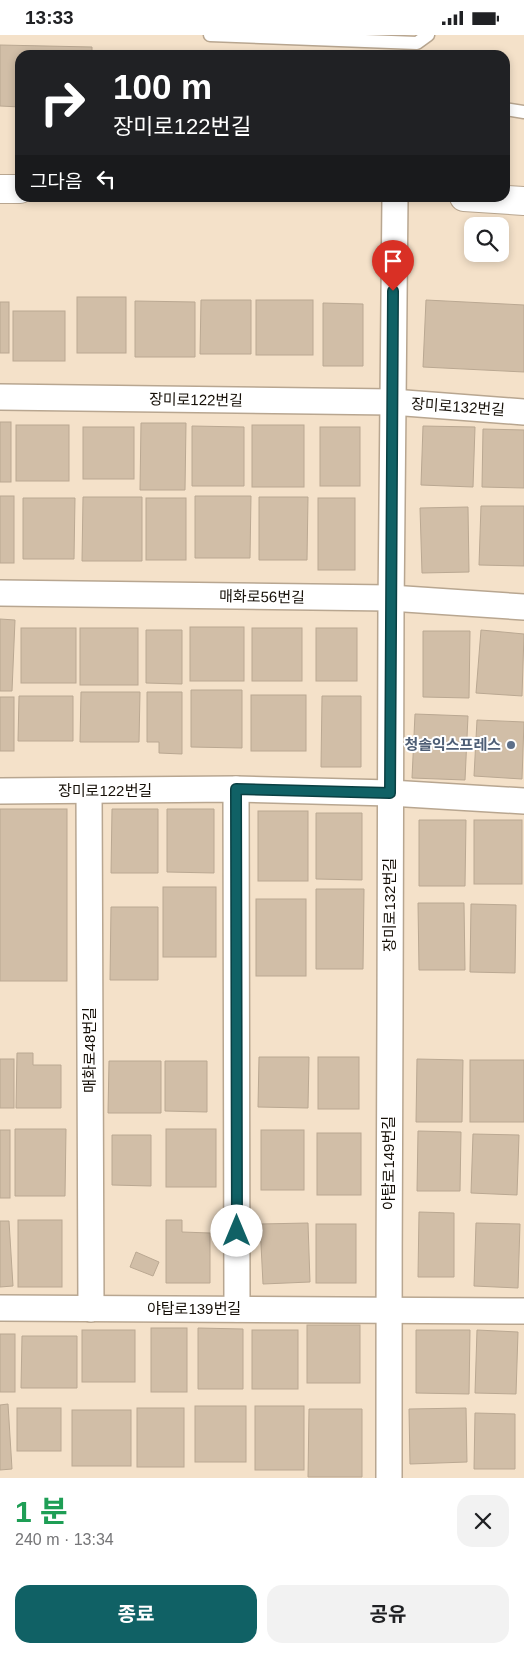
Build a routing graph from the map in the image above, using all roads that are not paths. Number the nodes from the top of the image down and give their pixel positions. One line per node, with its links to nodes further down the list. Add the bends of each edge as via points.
1 (210, 35): 3 (lane)
2 (428, 35): 3 (lane, via 417,43)
3 (291, 37)
4 (510, 110): 5 (lane)
5 (524, 112)
6 (0, 189): 7 (street)
7 (15, 189)
8 (510, 200): 9 (street)
9 (524, 201)
10 (395, 202): 12 (street, 장미로132번길)
11 (0, 397): 12 (street, 장미로122번길)
12 (392, 402): 13 (street, 장미로132번길); 15 (street, 장미로132번길)
13 (524, 411)
14 (0, 593): 15 (street, 매화로56번길)
15 (390, 598): 16 (street, 매화로56번길); 20 (street, 장미로132번길)
16 (524, 607)
17 (236, 789): 19 (street, 장미로122번길); 20 (street, 장미로122번길); 25 (street)
18 (0, 791): 19 (street, 장미로122번길)
19 (89, 791): 24 (street, 매화로48번길)
20 (390, 793): 21 (street); 22 (street, 장미로132번길)
21 (524, 801)
22 (390, 1016): 26 (street, 야탑로149번길)
23 (0, 1308): 24 (street, 야탑로139번길)
24 (91, 1309): 25 (street, 야탑로139번길)
25 (237, 1309): 26 (street, 야탑로139번길)
26 (388, 1309): 27 (street); 28 (street, 야탑로149번길)
27 (524, 1311)
28 (389, 1478)

